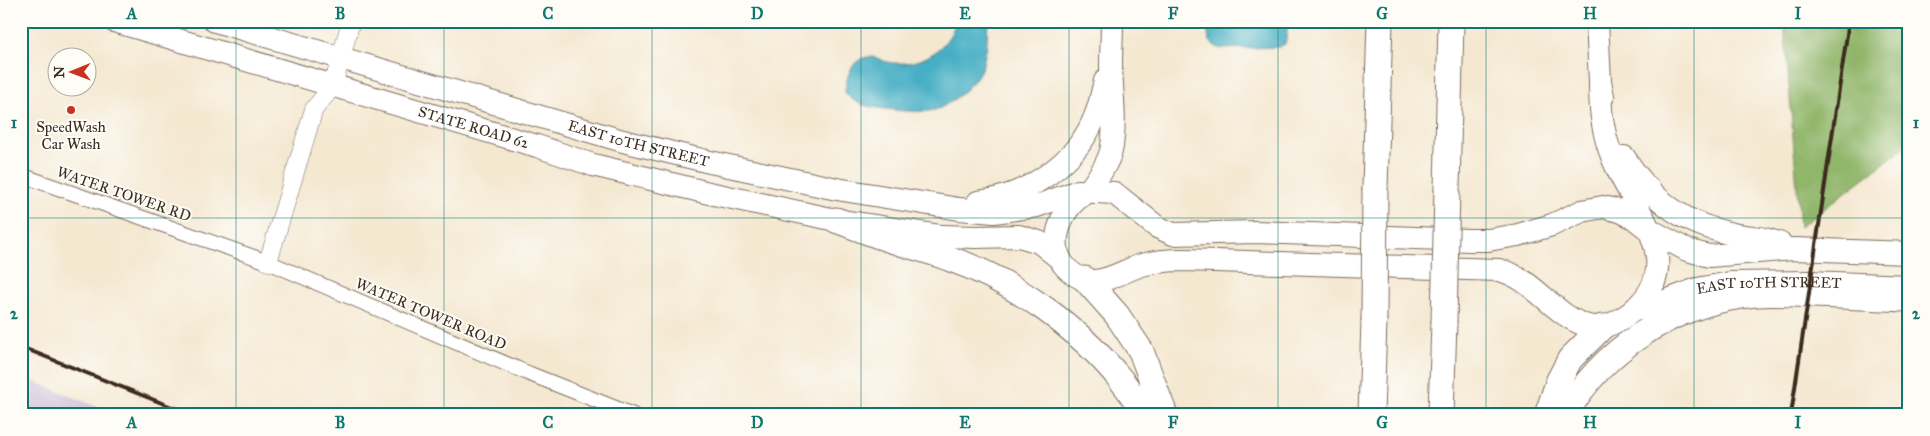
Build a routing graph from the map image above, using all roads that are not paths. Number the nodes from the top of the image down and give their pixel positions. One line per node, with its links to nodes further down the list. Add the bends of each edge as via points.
1 (114, 21): 11 (main road, STATE ROAD 62)
2 (216, 21): 8 (main road, EAST 10TH STREET)
3 (351, 21): 8 (street)
4 (1112, 21): 9 (main road)
5 (1451, 21): 31 (highway, bridge)
6 (1597, 21): 10 (main road)
7 (1379, 24): 30 (highway, bridge)
8 (340, 58): 11 (street); 14 (main road, EAST 10TH STREET, via 623,141 778,177)
9 (1111, 64): 13 (main road, via 1112,148 1102,170); 14 (main road, via 1096,115 1087,133 1050,173 1007,195 986,201)
10 (1600, 81): 16 (main road, via 1600,115 1604,134 1621,177); 18 (main road, via 1612,132 1622,154 1652,194 1671,209 1700,224 1736,234 1765,237)
11 (333, 86): 15 (main road, STATE ROAD 62, via 593,165); 21 (street, via 314,109)
12 (21, 175): 17 (street, WATER TOWER RD)
13 (1079, 193): 14 (main road, EAST 10TH STREET, via 1012,210 972,211); 16 (main road, via 1114,193 1158,227 1180,234 1256,232 1488,240 1538,230 1582,210 1603,207 1620,211); 20 (main road, via 1061,222 1057,239)
14 (935, 206)
15 (836, 220): 20 (main road, via 941,236 1019,236 1039,242); 28 (highway, via 949,258 1027,297 1100,355)
16 (1648, 229): 18 (main road, via 1687,250 1710,256); 25 (main road, via 1657,250 1658,269 1650,291)
17 (216, 243): 21 (street, WATER TOWER ROAD)
18 (1794, 249): 19 (main road)
19 (1909, 253)
20 (1060, 258): 22 (main road, via 1070,271)
21 (268, 262): 27 (street, WATER TOWER ROAD)
22 (1085, 279): 26 (main road, via 1104,279 1143,264 1184,260 1493,270 1511,274 1570,318 1589,326); 29 (highway, via 1117,315 1141,351)
23 (1909, 286): 25 (main road, EAST 10TH STREET, via 1730,283 1696,289)
24 (1909, 299): 33 (highway, via 1768,294 1742,296 1700,306 1657,325 1623,347 1584,387)
25 (1634, 310): 26 (main road, via 1615,323)
26 (1602, 327): 32 (highway, via 1570,359)
27 (633, 415)
28 (1145, 415)
29 (1165, 415)
30 (1370, 415)
31 (1441, 415)
32 (1547, 415)
33 (1565, 415)

